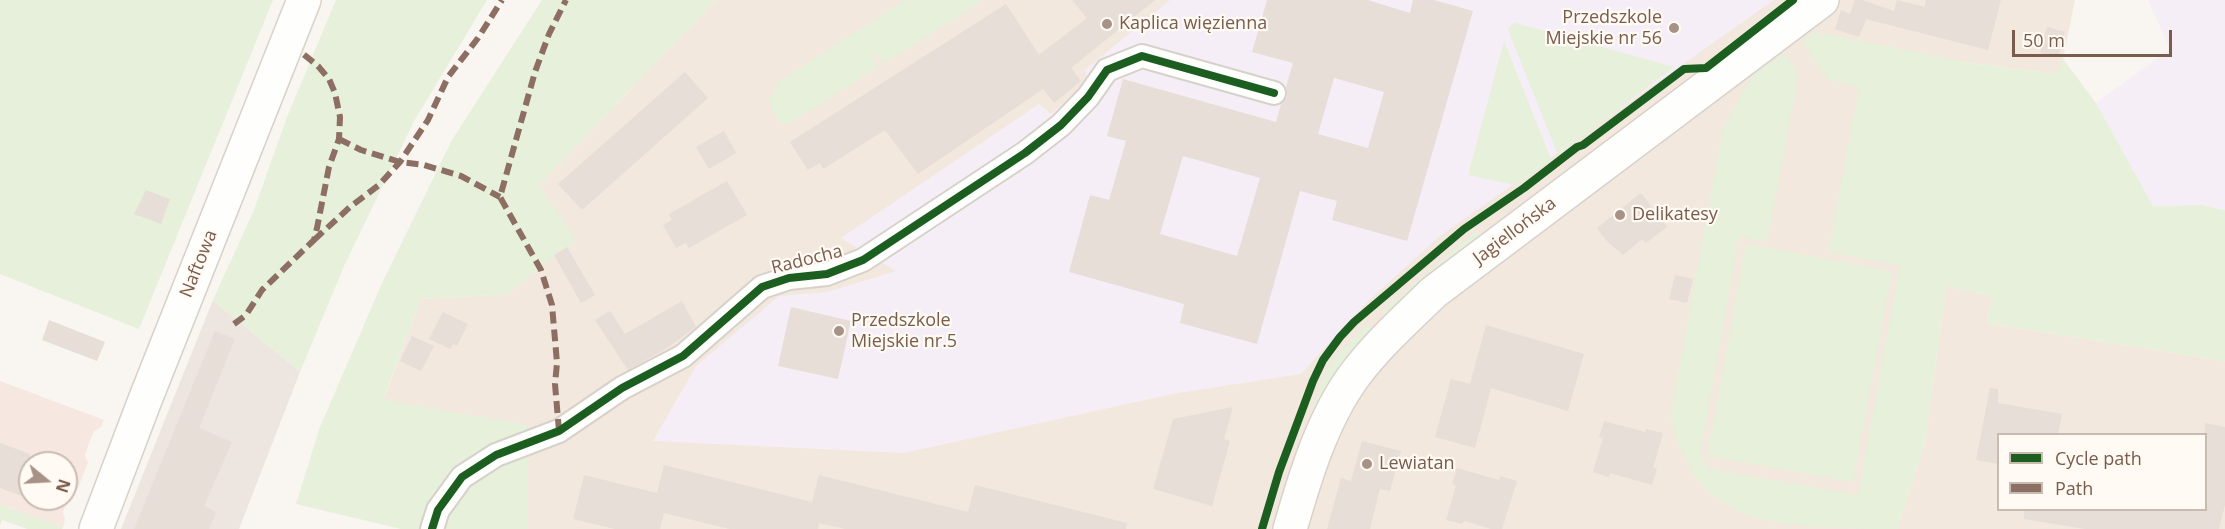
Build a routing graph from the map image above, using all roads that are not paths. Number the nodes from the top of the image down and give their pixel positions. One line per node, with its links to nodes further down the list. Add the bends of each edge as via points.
1 (304, 0): 4 (street, Naftowa)
2 (1822, 0): 6 (street, Jagiellońska, via 1434,292 1388,335 1353,377 1332,413)
3 (1274, 93): 5 (street, Radocha, via 1142,56 1107,70 1061,125 863,260 827,274 789,278 762,287 683,356 622,388 559,431 496,455 462,477 438,510)
4 (96, 529)
5 (432, 529)
6 (1290, 529)

